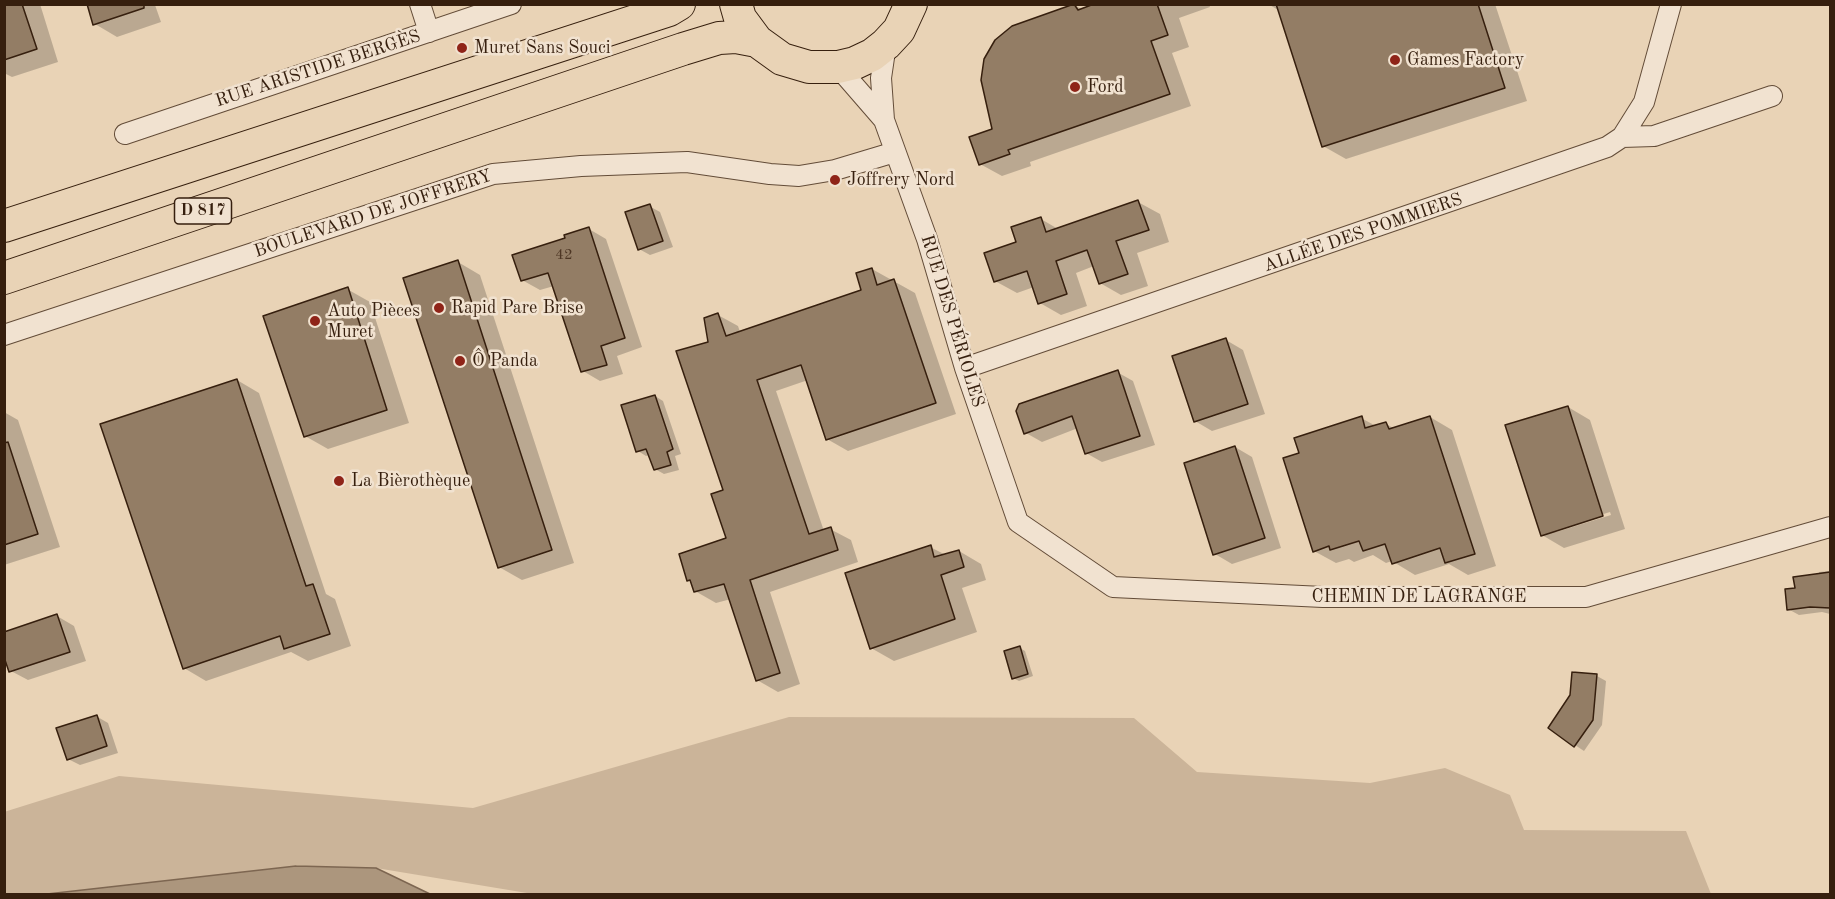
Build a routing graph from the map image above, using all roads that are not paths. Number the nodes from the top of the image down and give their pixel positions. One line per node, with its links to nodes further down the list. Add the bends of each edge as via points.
1 (420, 4): 7 (street)
2 (511, 4): 7 (street, RUE ARISTIDE BERGÈS)
3 (679, 4): 16 (main road)
4 (736, 4): 8 (main road, via 740,18)
5 (912, 4): 9 (main road, via 899,30)
6 (1671, 4): 14 (street, ALLÉE DES POMMIERS, via 1644,102)
7 (429, 32): 13 (street, RUE ARISTIDE BERGÈS)
8 (757, 41): 10 (main road, via 782,59 809,67); 17 (main road, D 817, via 719,38)
9 (886, 44): 10 (main road, via 872,55); 12 (street, RUE DES PÉRIOLES, via 881,78)
10 (838, 68): 12 (street, RUE DES PÉRIOLES)
11 (1772, 96): 14 (street, via 1654,136)
12 (884, 120): 15 (street, RUE DES PÉRIOLES)
13 (125, 134)
14 (1622, 137): 19 (street, ALLÉE DES POMMIERS, via 1607,147 1555,166)
15 (895, 152): 18 (street, BOULEVARD DE JOFFRERY, via 799,176 687,162 494,174); 19 (street, RUE DES PÉRIOLES, via 927,239)
16 (4, 226)
17 (4, 278)
18 (4, 335)
19 (965, 368): 20 (street, RUE DES PÉRIOLES)
20 (1017, 522): 21 (street, CHEMIN DE LAGRANGE, via 1113,587 1323,597 1586,597)
21 (1830, 527)

